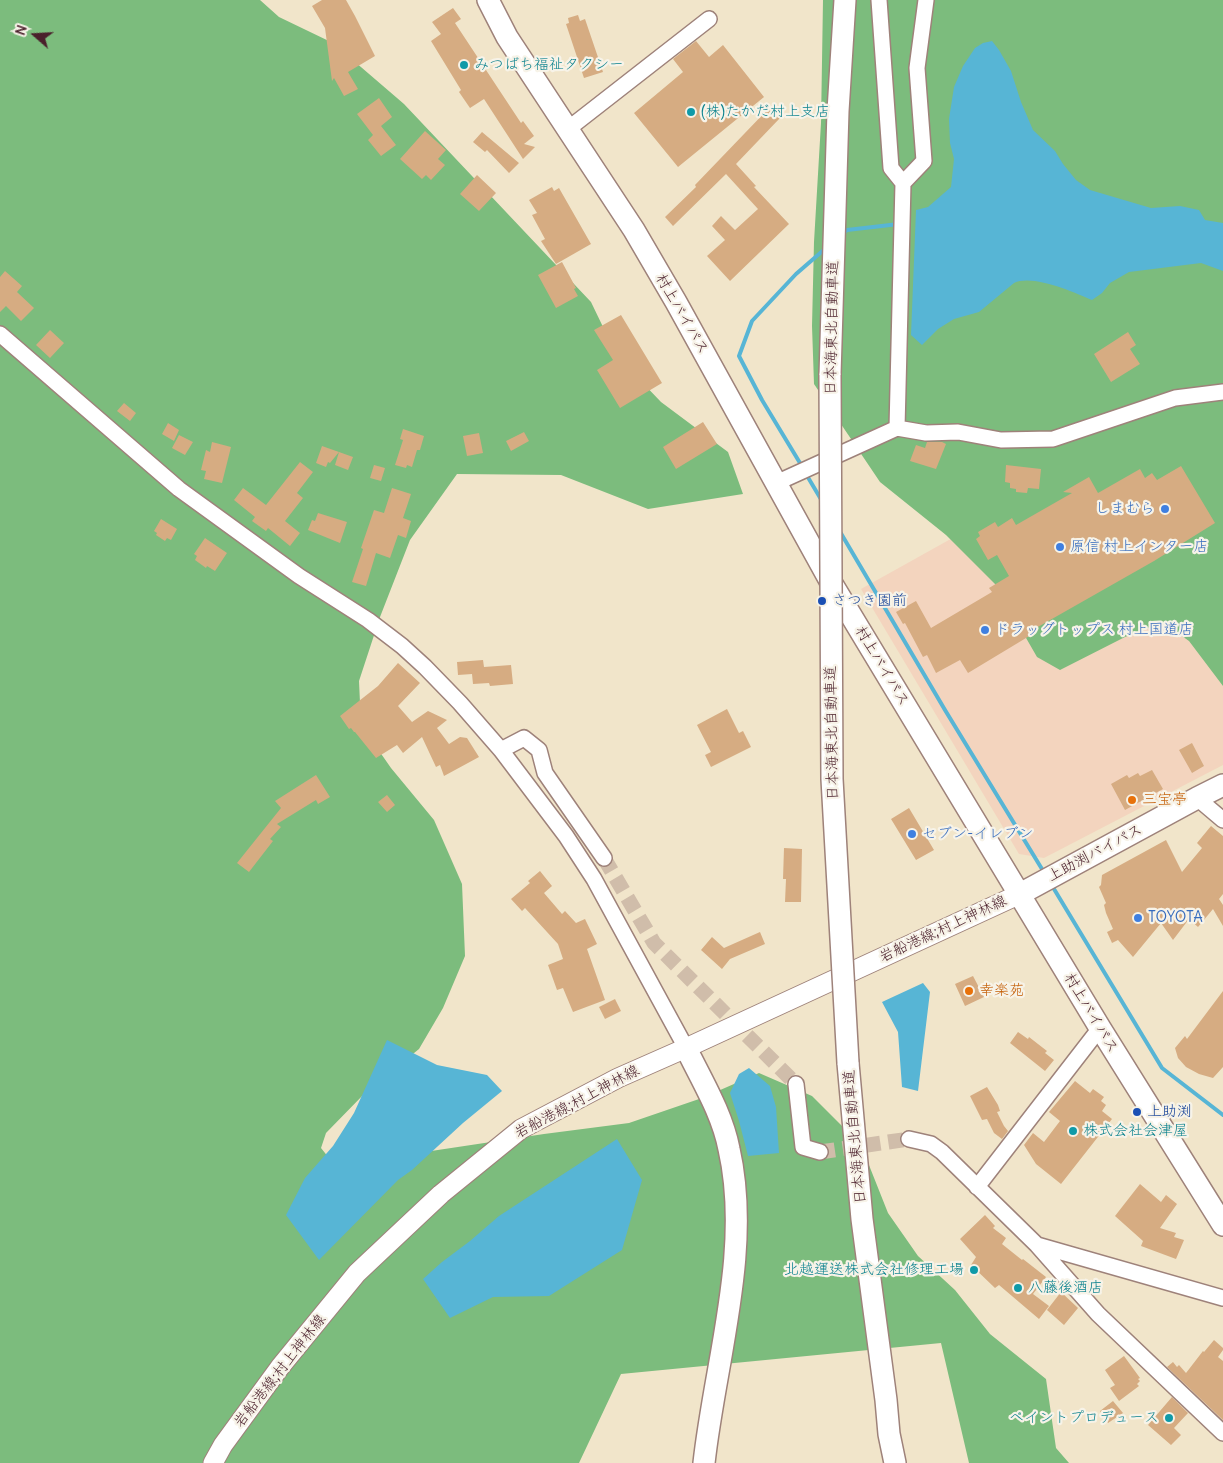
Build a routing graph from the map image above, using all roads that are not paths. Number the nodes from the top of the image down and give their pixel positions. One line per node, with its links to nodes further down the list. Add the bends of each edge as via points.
1 (488, 0): 6 (highway, 村上バイパス, via 507,37)
2 (845, 0): 27 (highway, 日本海東北自動車道, bridge, via 838,111 830,375 832,779 848,1063 862,1219)
3 (879, 0): 7 (street, via 891,168)
4 (926, 0): 7 (street, via 917,68 924,161)
5 (709, 19): 6 (street)
6 (568, 129): 11 (highway, 村上バイパス, via 634,230)
7 (903, 183): 10 (street)
8 (0, 334): 12 (street, via 179,489 402,646 460,703)
9 (1223, 392): 10 (street, via 1175,398 1053,439 1001,440 958,432 926,433)
10 (897, 428): 11 (street)
11 (776, 483): 17 (highway, 村上バイパス, via 829,580)
12 (501, 750): 16 (street, via 524,738 539,750 545,773); 19 (street, via 589,872)
13 (1223, 785): 14 (highway, 上助渕バイパス)
14 (1197, 798): 15 (street); 17 (highway, 上助渕バイパス)
15 (1223, 820)
16 (604, 858)
17 (1020, 894): 18 (highway, 村上バイパス); 19 (main road, 岩船港線;村上神林線)
18 (1100, 1028): 23 (street); 24 (highway, 村上バイパス)
19 (686, 1048): 30 (main road, 岩船港線;村上神林線, via 618,1078 521,1129 441,1194 357,1273 280,1368); 31 (highway, via 717,1150 724,1186 725,1228 721,1277); 32 (highway, via 720,1116 735,1185 733,1275)
20 (796, 1084): 22 (street, via 803,1147)
21 (909, 1140): 23 (street, via 931,1144)
22 (820, 1152)
23 (977, 1187): 25 (street)
24 (1223, 1225)
25 (1037, 1244): 26 (street); 28 (street, via 1098,1314)
26 (1223, 1298)
27 (886, 1400): 29 (highway, 日本海東北自動車道); 35 (highway)
28 (1223, 1433)
29 (890, 1434): 33 (highway); 34 (highway, 日本海東北自動車道)
30 (213, 1463)
31 (692, 1463)
32 (704, 1463)
33 (891, 1463)
34 (895, 1463)
35 (900, 1463)

